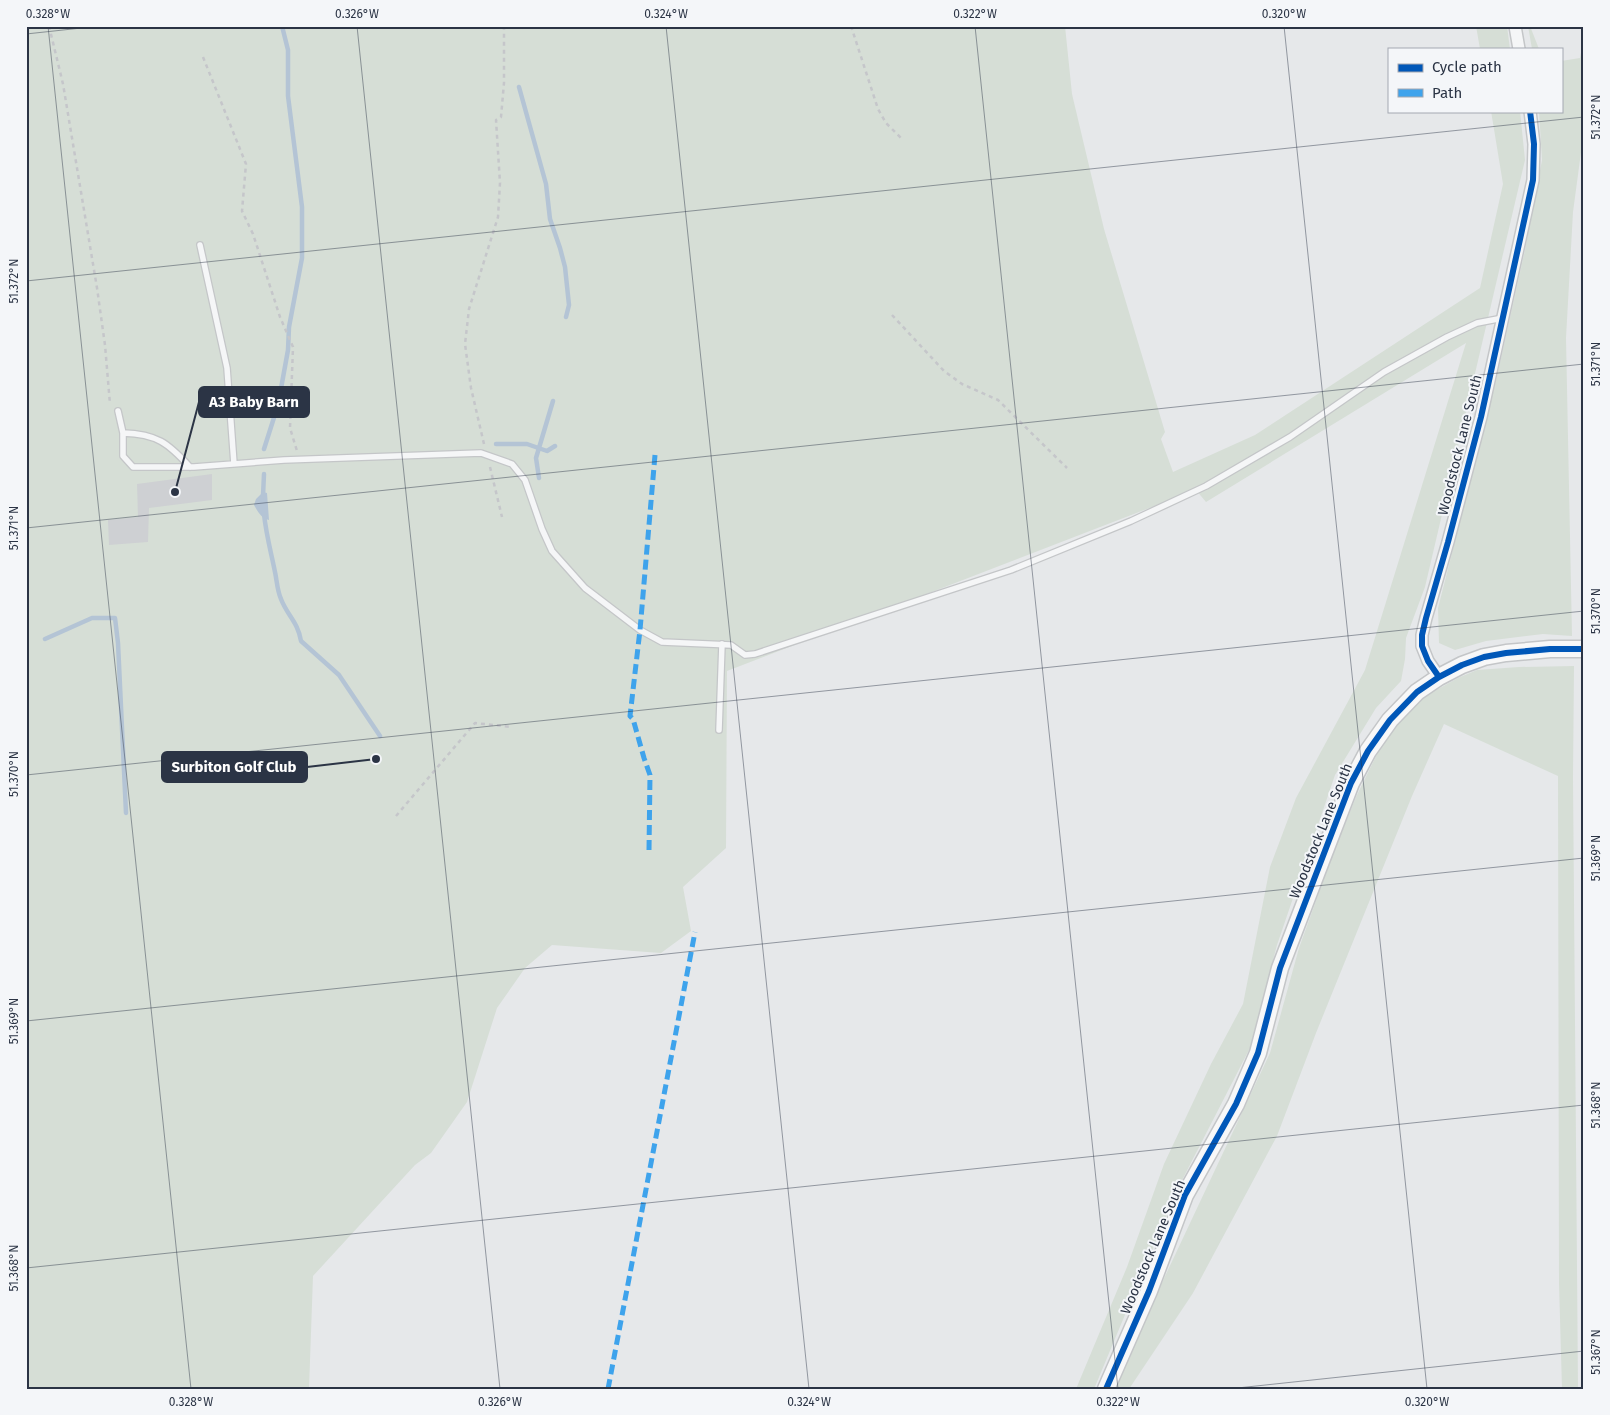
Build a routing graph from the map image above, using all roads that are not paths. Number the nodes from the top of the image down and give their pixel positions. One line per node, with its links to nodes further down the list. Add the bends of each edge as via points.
1 (1515, 26): 2 (street)
2 (1519, 48)
3 (1530, 112): 5 (street, Woodstock Lane South, via 1534,144 1533,180)
4 (200, 245): 8 (lane, via 228,368)
5 (1503, 318): 10 (lane, via 1477,323 1447,337 1384,372 1290,437 1206,486 1131,521 1011,570 755,654 745,655 731,645); 12 (street, Woodstock Lane South, via 1481,417 1422,635 1422,646)
6 (118, 411): 7 (lane)
7 (123, 433): 9 (lane, via 159,439); 9 (lane, via 123,456 133,467)
8 (234, 464): 9 (lane); 10 (lane, via 481,454 512,464 525,480 552,551 585,588 640,630 662,642)
9 (190, 467)
10 (722, 644): 13 (lane)
11 (1584, 649): 12 (street, via 1550,649 1484,657)
12 (1439, 677): 14 (street, Woodstock Lane South, via 1417,692 1390,720 1351,783 1280,968 1258,1053 1236,1104 1185,1195)
13 (719, 730)
14 (1106, 1389)

